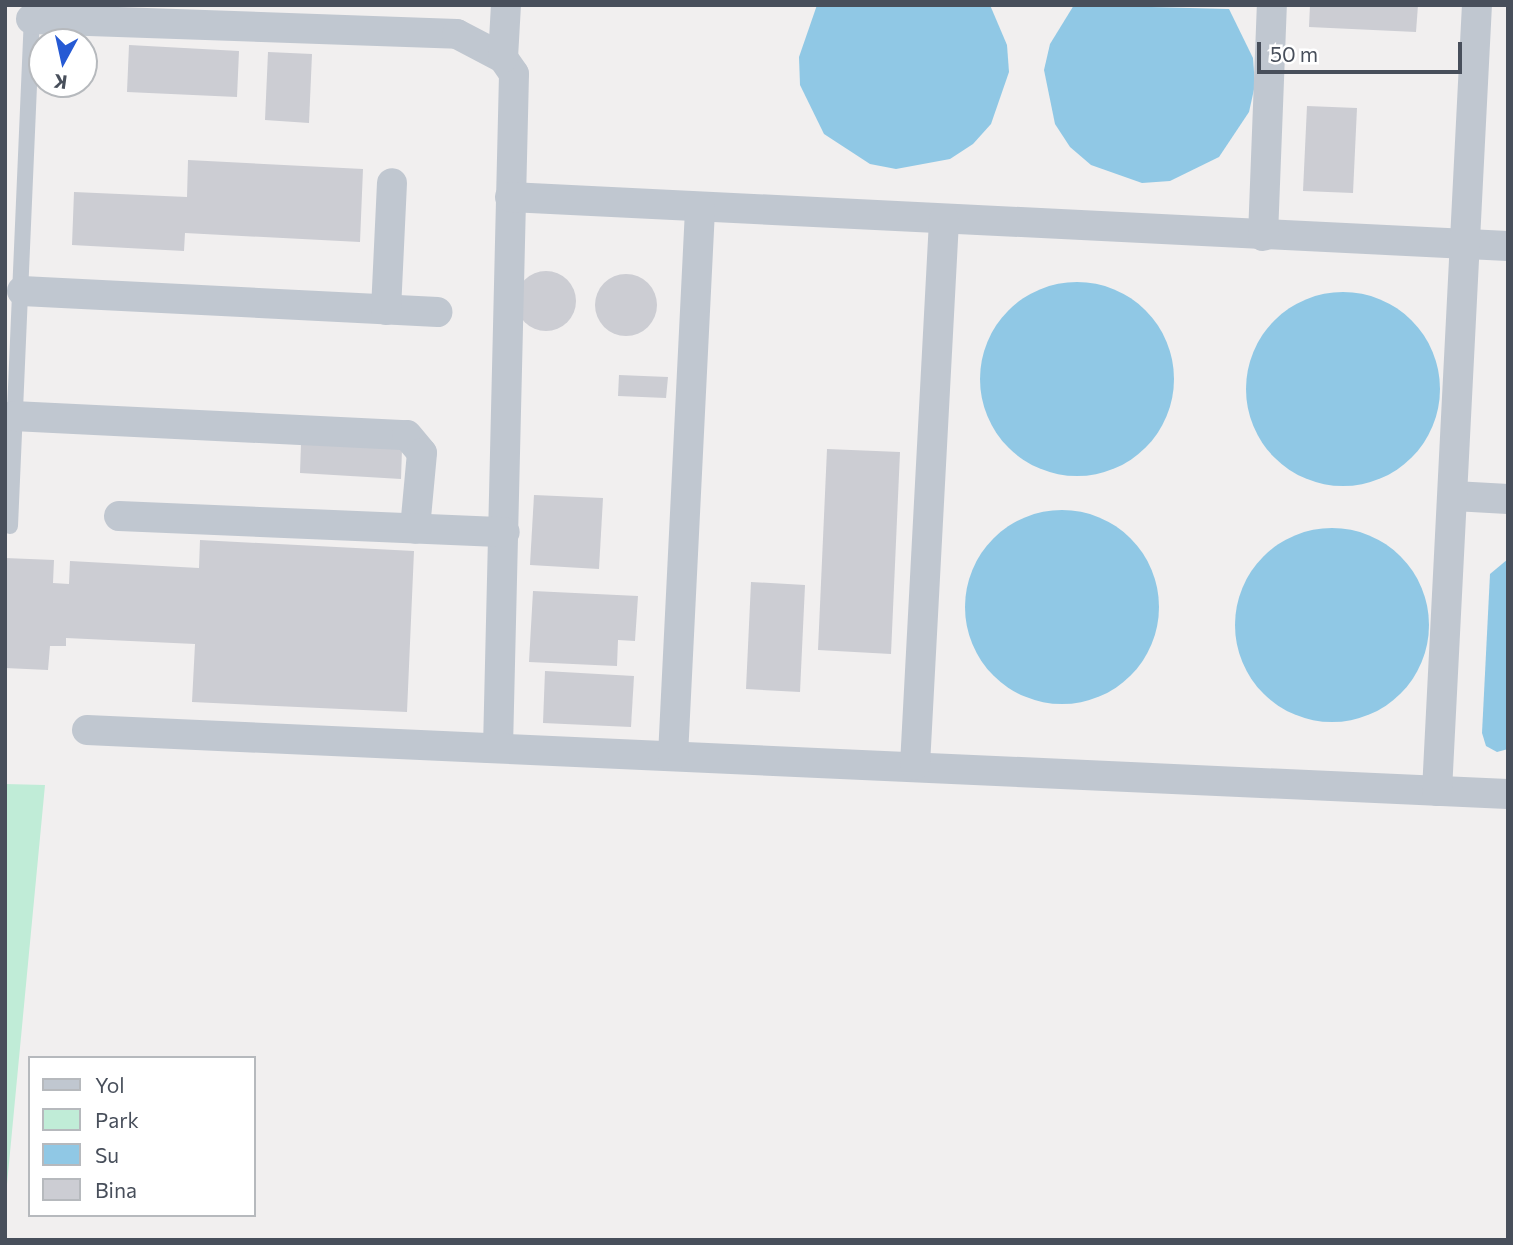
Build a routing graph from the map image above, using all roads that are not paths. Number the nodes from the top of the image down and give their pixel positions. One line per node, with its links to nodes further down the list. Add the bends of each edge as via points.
1 (506, 5): 5 (street)
2 (1272, 5): 10 (street)
3 (1477, 5): 11 (street)
4 (32, 12): 5 (street, via 457,34); 13 (lane)
5 (503, 58): 7 (street, via 514,74)
6 (391, 183): 14 (street)
7 (510, 197): 8 (street); 22 (street)
8 (700, 209): 9 (street); 25 (street)
9 (944, 220): 10 (street); 26 (street)
10 (1263, 236): 11 (street)
11 (1464, 245): 12 (street); 17 (street)
12 (1508, 246)
13 (22, 291): 14 (street); 16 (lane)
14 (386, 310): 15 (street)
15 (437, 312)
16 (13, 416): 20 (lane); 21 (street, via 407,435 422,453)
17 (1454, 496): 18 (street); 27 (street)
18 (1508, 499)
19 (119, 516): 21 (street)
20 (10, 526)
21 (415, 528): 22 (street)
22 (505, 532): 24 (street)
23 (87, 730): 24 (street)
24 (498, 747): 25 (street)
25 (673, 755): 26 (street)
26 (915, 765): 27 (street)
27 (1437, 791): 28 (street)
28 (1508, 794)

